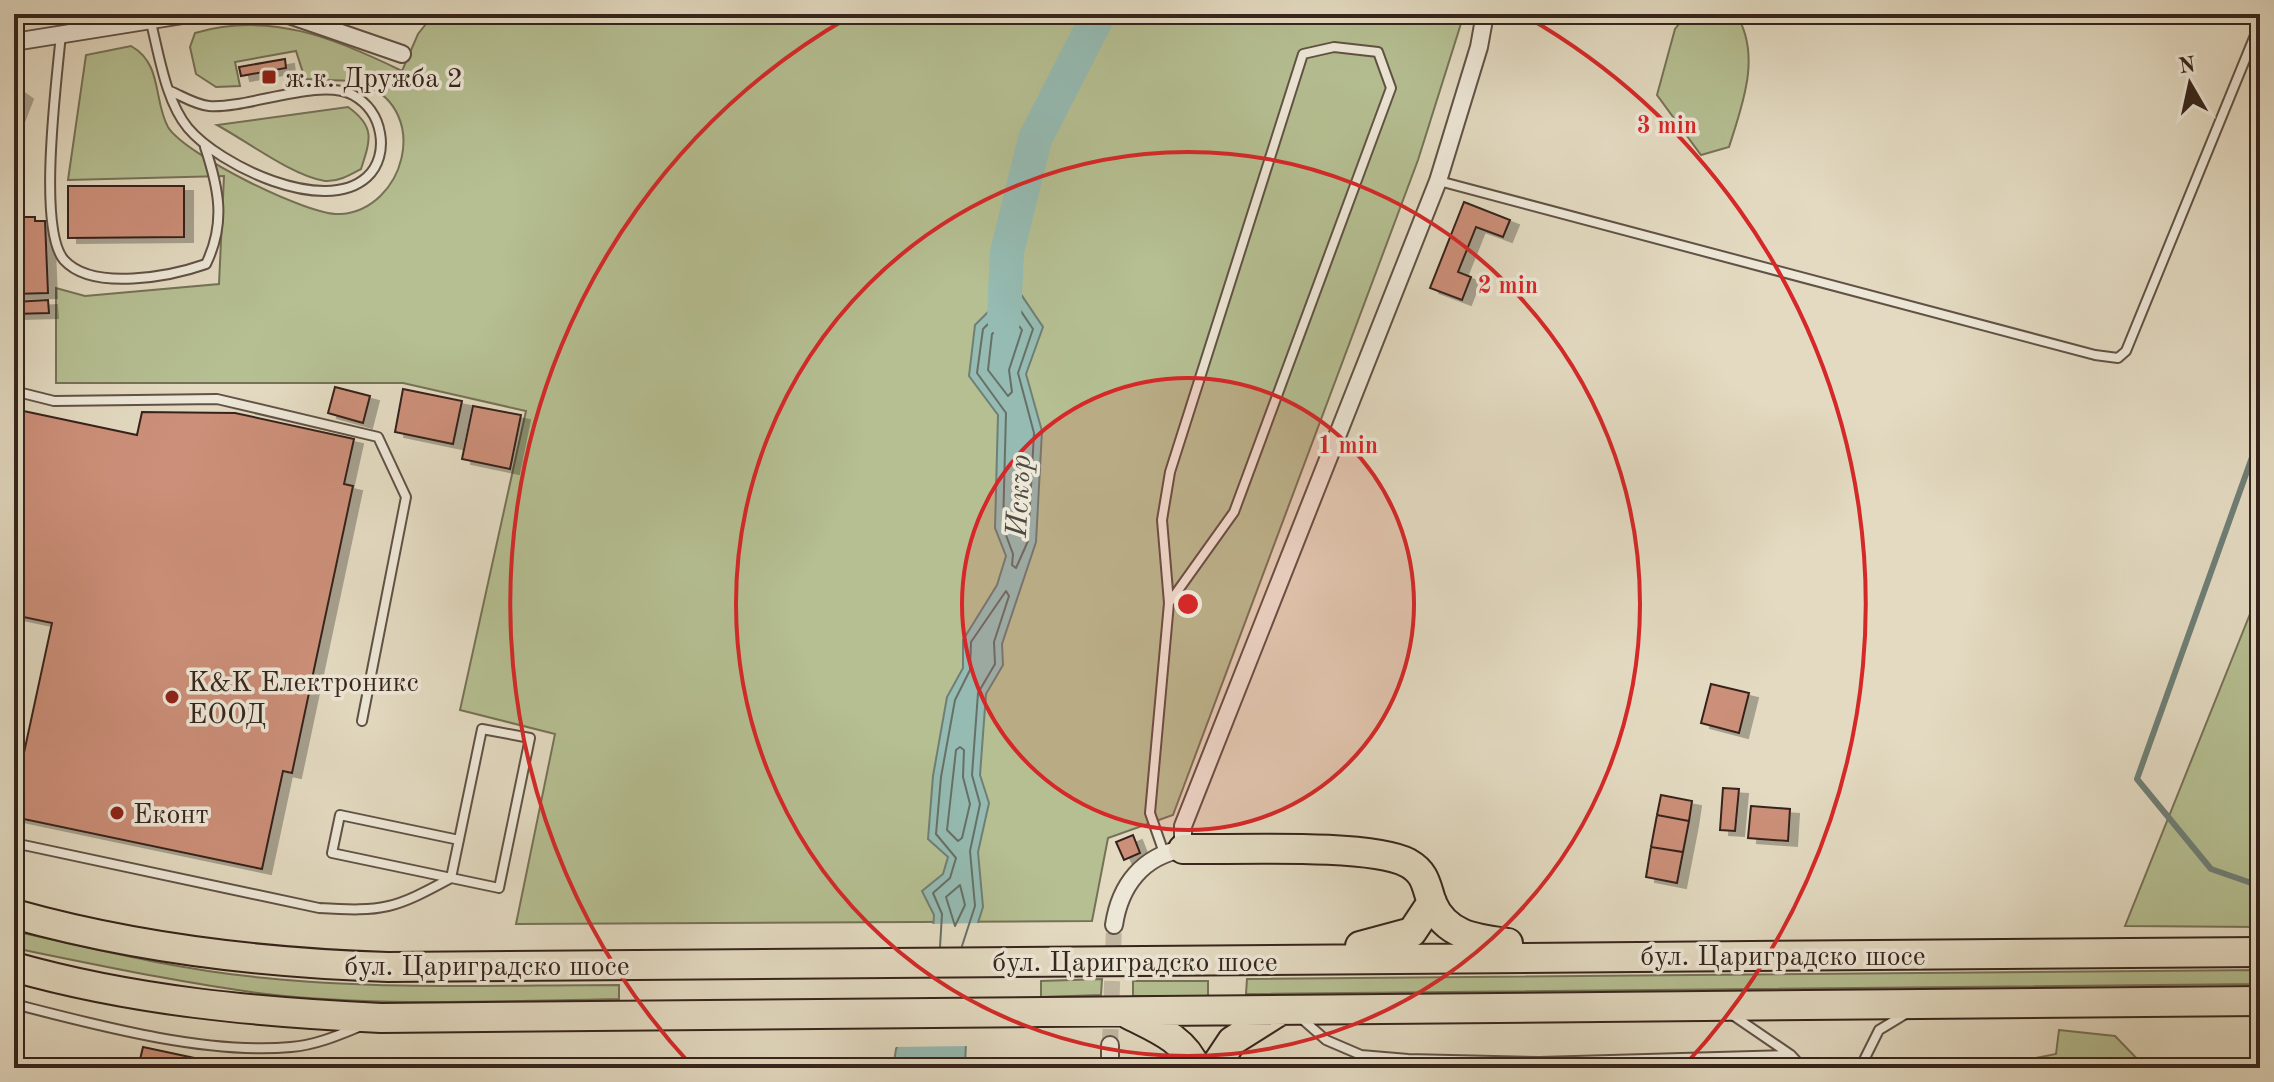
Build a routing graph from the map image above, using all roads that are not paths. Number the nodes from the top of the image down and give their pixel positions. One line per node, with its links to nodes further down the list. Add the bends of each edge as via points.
1 (189, 14): 4 (street)
2 (286, 14): 8 (street)
3 (1485, 14): 11 (street)
4 (150, 16): 6 (street); 9 (lane)
5 (2260, 23): 11 (lane, via 2126,351 2118,358)
6 (62, 33): 7 (street); 10 (lane, via 50,161 55,237 64,259 82,271 121,280 206,264 218,241 219,205)
7 (14, 42)
8 (402, 54)
9 (170, 91): 10 (lane, via 186,126); 10 (lane, via 207,106 296,93 351,94 378,119 382,143 375,169 361,182 342,191 309,192 214,153)
10 (204, 143)
11 (1438, 181): 17 (street)
12 (14, 391): 14 (lane, via 54,401 217,399 378,437 406,497)
13 (1169, 603): 13 (lane, via 1162,520 1170,472 1303,54 1334,47 1378,52 1391,88 1234,512); 17 (lane, via 1150,813)
14 (362, 721)
15 (459, 840): 18 (lane); 18 (lane, via 340,815 332,853); 18 (lane, via 482,729 530,738 499,888)
16 (14, 843): 18 (lane, via 319,908 366,911 400,905)
17 (1174, 851): 19 (highway, via 1359,852 1392,857 1417,869); 23 (street, via 1129,881)
18 (451, 878)
19 (1432, 902): 25 (highway, via 1451,928 1470,938); 26 (highway, via 1420,924 1401,937)
20 (14, 906): 22 (lane)
21 (14, 914): 22 (highway, бул. Цариградско шосе)
22 (47, 923): 26 (highway, бул. Цариградско шосе, via 207,953 340,965)
23 (1114, 925)
24 (2258, 952): 25 (highway, бул. Цариградско шосе)
25 (1608, 956): 26 (highway, бул. Цариградско шосе)
26 (1297, 959)
27 (14, 967): 34 (highway, бул. Цариградско шосе, via 95,988 199,1005)
28 (2260, 1001): 30 (highway, бул. Цариградско шосе)
29 (14, 1004): 34 (lane, via 125,1032 233,1046 291,1047 329,1039)
30 (1925, 1004): 31 (highway, бул. Цариградско шосе); 42 (lane, via 1879,1030)
31 (1721, 1007): 32 (highway, бул. Цариградско шосе); 36 (lane)
32 (1287, 1011): 33 (highway, бул. Цариградско шосе); 37 (lane, via 1326,1040 1361,1055); 40 (highway, via 1254,1024 1232,1041)
33 (1124, 1012): 34 (highway, бул. Цариградско шосе); 39 (highway, via 1169,1035)
34 (381, 1018)
35 (1110, 1045): 38 (street)
36 (1791, 1055): 37 (lane); 41 (lane)
37 (1454, 1064)
38 (1110, 1068)
39 (1196, 1068)
40 (1214, 1068)
41 (1803, 1068)
42 (1860, 1068)

